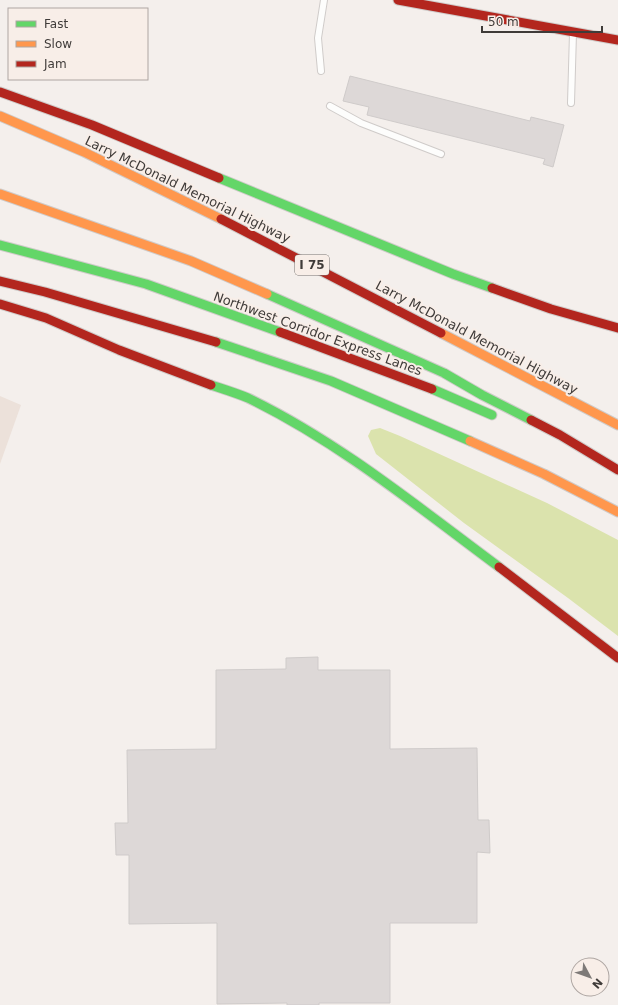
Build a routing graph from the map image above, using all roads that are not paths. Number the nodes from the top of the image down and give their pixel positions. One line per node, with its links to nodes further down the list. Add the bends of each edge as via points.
1 (324, 0): 5 (lane, via 318,38)
2 (398, 0): 3 (main road)
3 (573, 32): 4 (main road); 7 (lane)
4 (618, 40)
5 (321, 71)
6 (0, 92): 15 (main road, via 92,125 453,274 551,309)
7 (571, 103)
8 (330, 106): 10 (lane, via 361,123)
9 (0, 116): 17 (main road, Larry McDonald Memorial Highway / I 75, via 173,194)
10 (441, 154)
11 (0, 194): 19 (main road, via 192,261 396,351 444,373 560,435)
12 (0, 245): 16 (main road, Northwest Corridor Express Lanes, via 146,284 414,382)
13 (0, 281): 21 (main road, via 194,335 331,382 544,474)
14 (0, 304): 22 (main road, via 46,318 119,350 247,398 306,429 382,480)
15 (618, 328)
16 (502, 420)
17 (618, 425)
18 (580, 458): 20 (main road)
19 (618, 470)
20 (618, 474)
21 (618, 512)
22 (618, 658)

